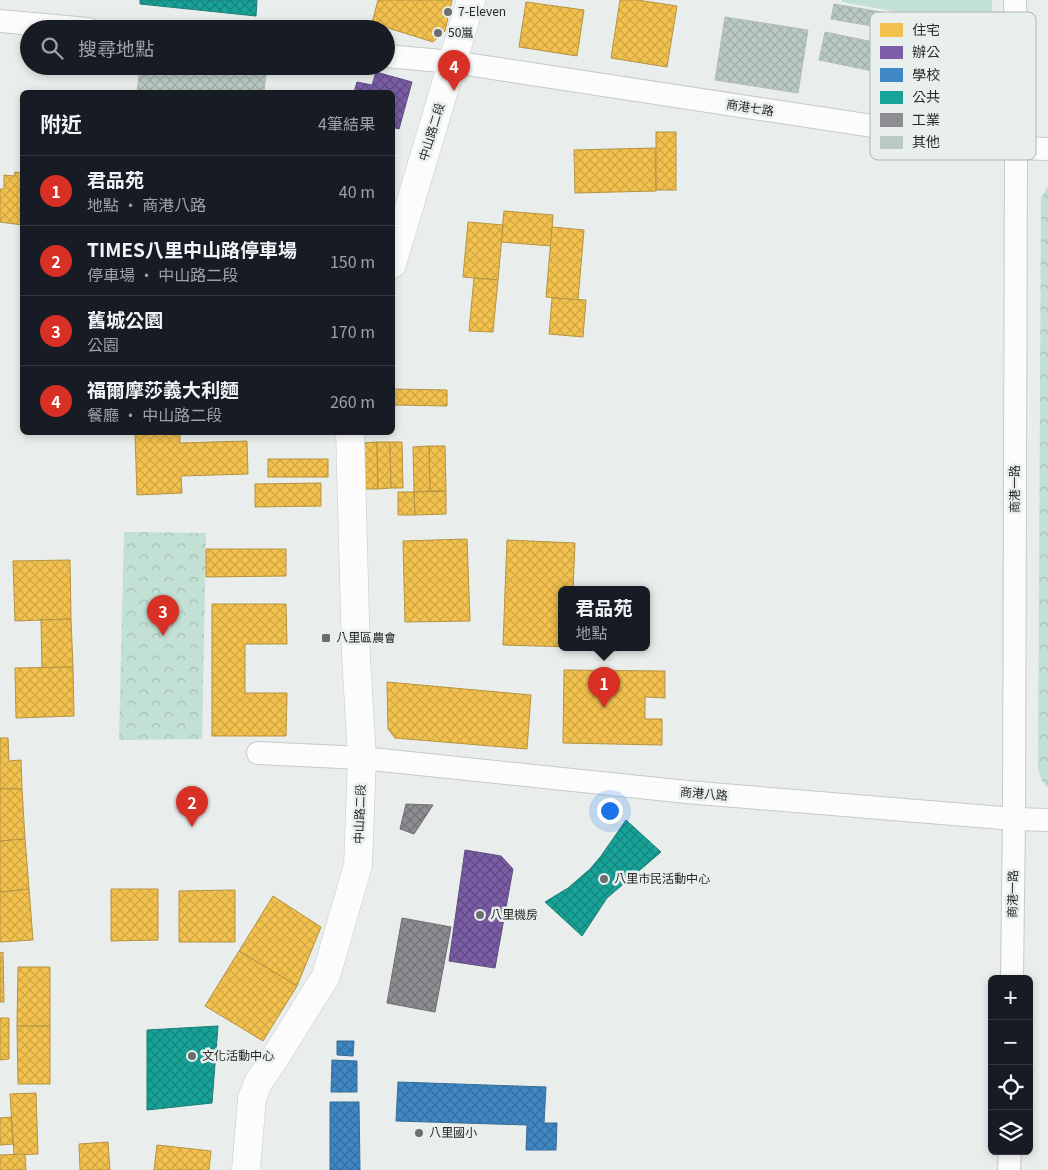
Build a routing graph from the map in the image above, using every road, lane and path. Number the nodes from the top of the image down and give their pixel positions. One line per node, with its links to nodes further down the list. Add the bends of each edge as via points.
1 (471, 0): 5 (main road, 中山路二段)
2 (0, 21): 3 (street)
3 (20, 23)
4 (395, 57): 5 (street, 商港七路)
5 (453, 62): 6 (street, 商港七路); 8 (main road, 中山路二段)
6 (870, 126)
7 (1016, 160): 12 (street, 商港一路)
8 (395, 254)
9 (350, 435): 11 (main road, 中山路二段)
10 (258, 753): 11 (street, 商港八路)
11 (362, 758): 12 (street, 商港八路, via 687,792); 16 (main road, 中山路二段, via 358,865 326,976 259,1081 252,1098)
12 (1014, 819): 13 (street, 商港八路); 14 (street, 商港一路)
13 (1048, 820)
14 (1012, 975)
15 (1010, 1155): 17 (street)
16 (246, 1170)
17 (1009, 1170)

